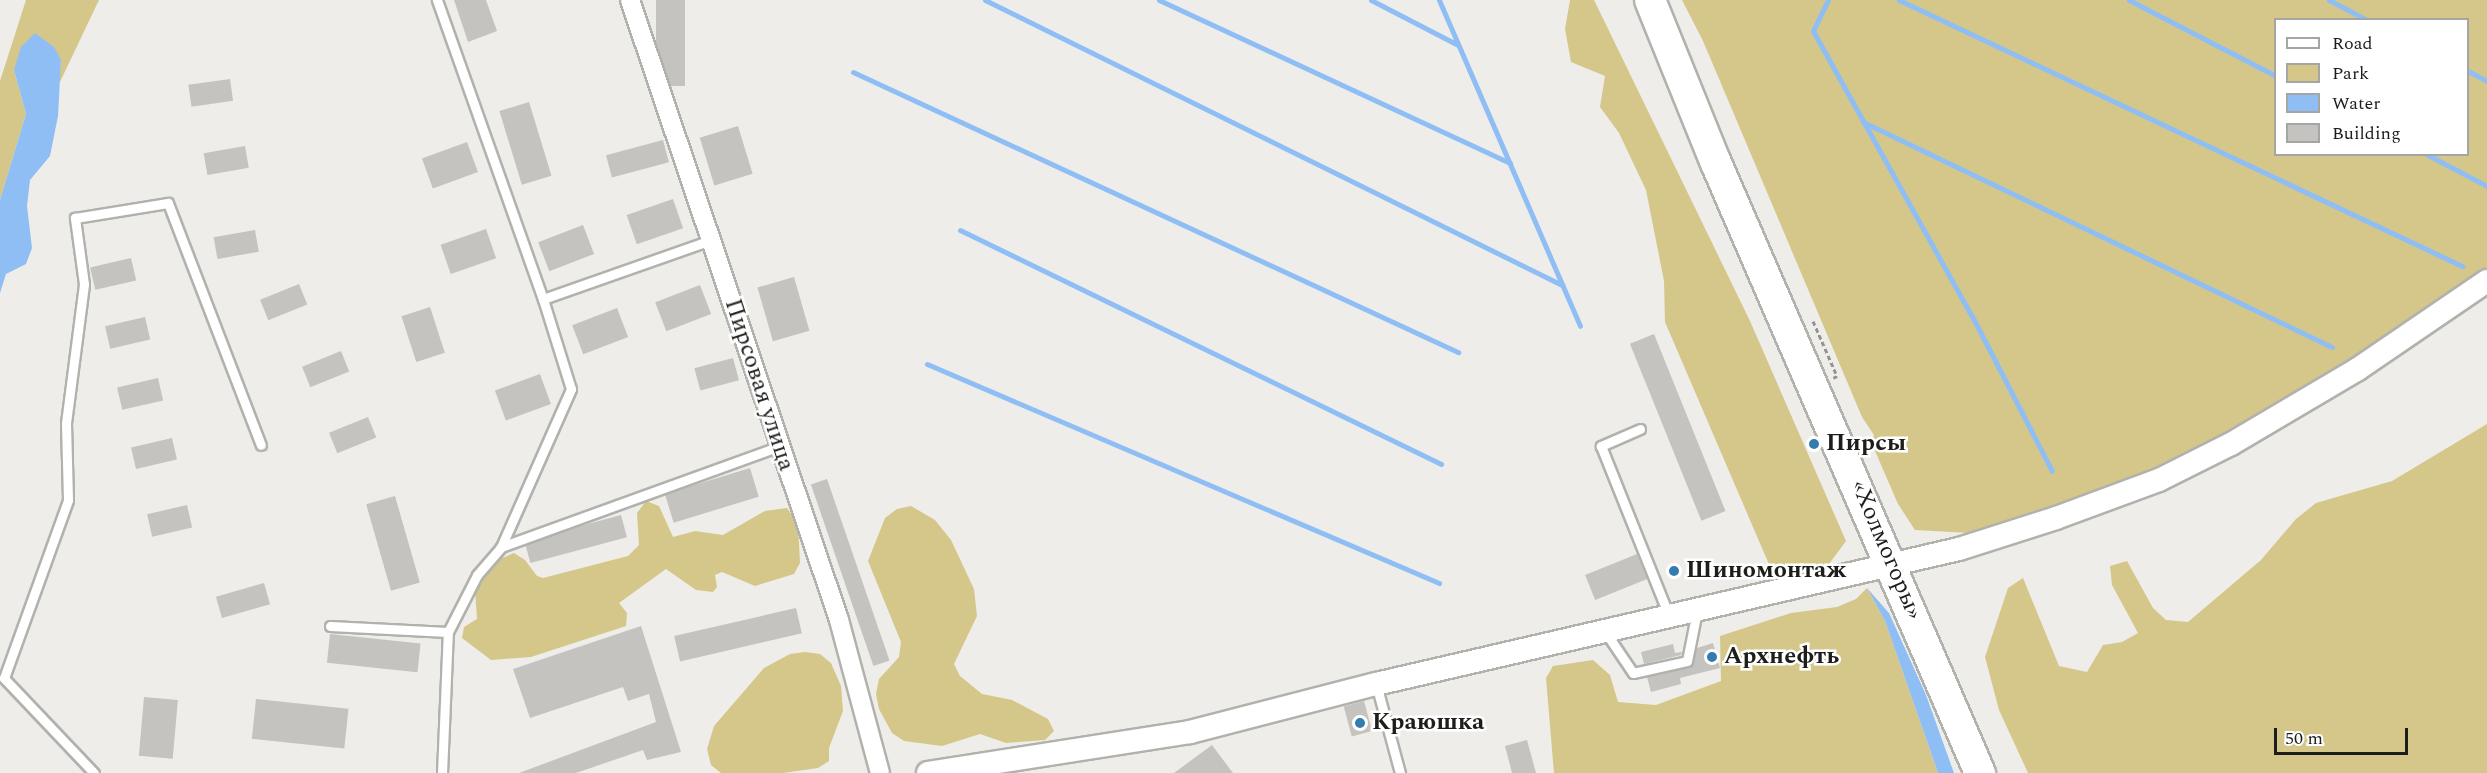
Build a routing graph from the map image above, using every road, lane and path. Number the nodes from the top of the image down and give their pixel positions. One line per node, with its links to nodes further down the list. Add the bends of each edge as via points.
1 (437, 0): 8 (lane)
2 (630, 0): 6 (street, Пирсовая улица)
3 (1635, 0): 5 (highway, «Холмогоры»)
4 (1650, 0): 5 (highway, «Холмогоры»)
5 (1716, 163): 13 (highway, «Холмогоры»)
6 (711, 240): 8 (lane); 11 (street, Пирсовая улица)
7 (2487, 281): 13 (street, via 2358,369 2230,444 2159,480 1959,549)
8 (543, 299): 12 (lane, via 571,389)
9 (1640, 429): 15 (lane, via 1601,446)
10 (261, 445): 20 (lane, via 168,202 75,218 84,284 66,423 68,500 4,678)
11 (780, 446): 12 (lane); 22 (street, Пирсовая улица, via 839,620)
12 (501, 547): 18 (lane, via 477,575)
13 (1893, 564): 14 (street); 25 (highway, «Холмогоры»)
14 (1697, 609): 15 (street); 17 (lane, via 1687,661 1633,673)
15 (1669, 616): 17 (street)
16 (330, 626): 18 (lane)
17 (1604, 631): 19 (street)
18 (448, 632): 21 (lane)
19 (1376, 684): 23 (street, via 1190,732); 24 (lane)
20 (94, 773)
21 (442, 773)
22 (880, 773)
23 (928, 773)
24 (1400, 773)
25 (1980, 773)

